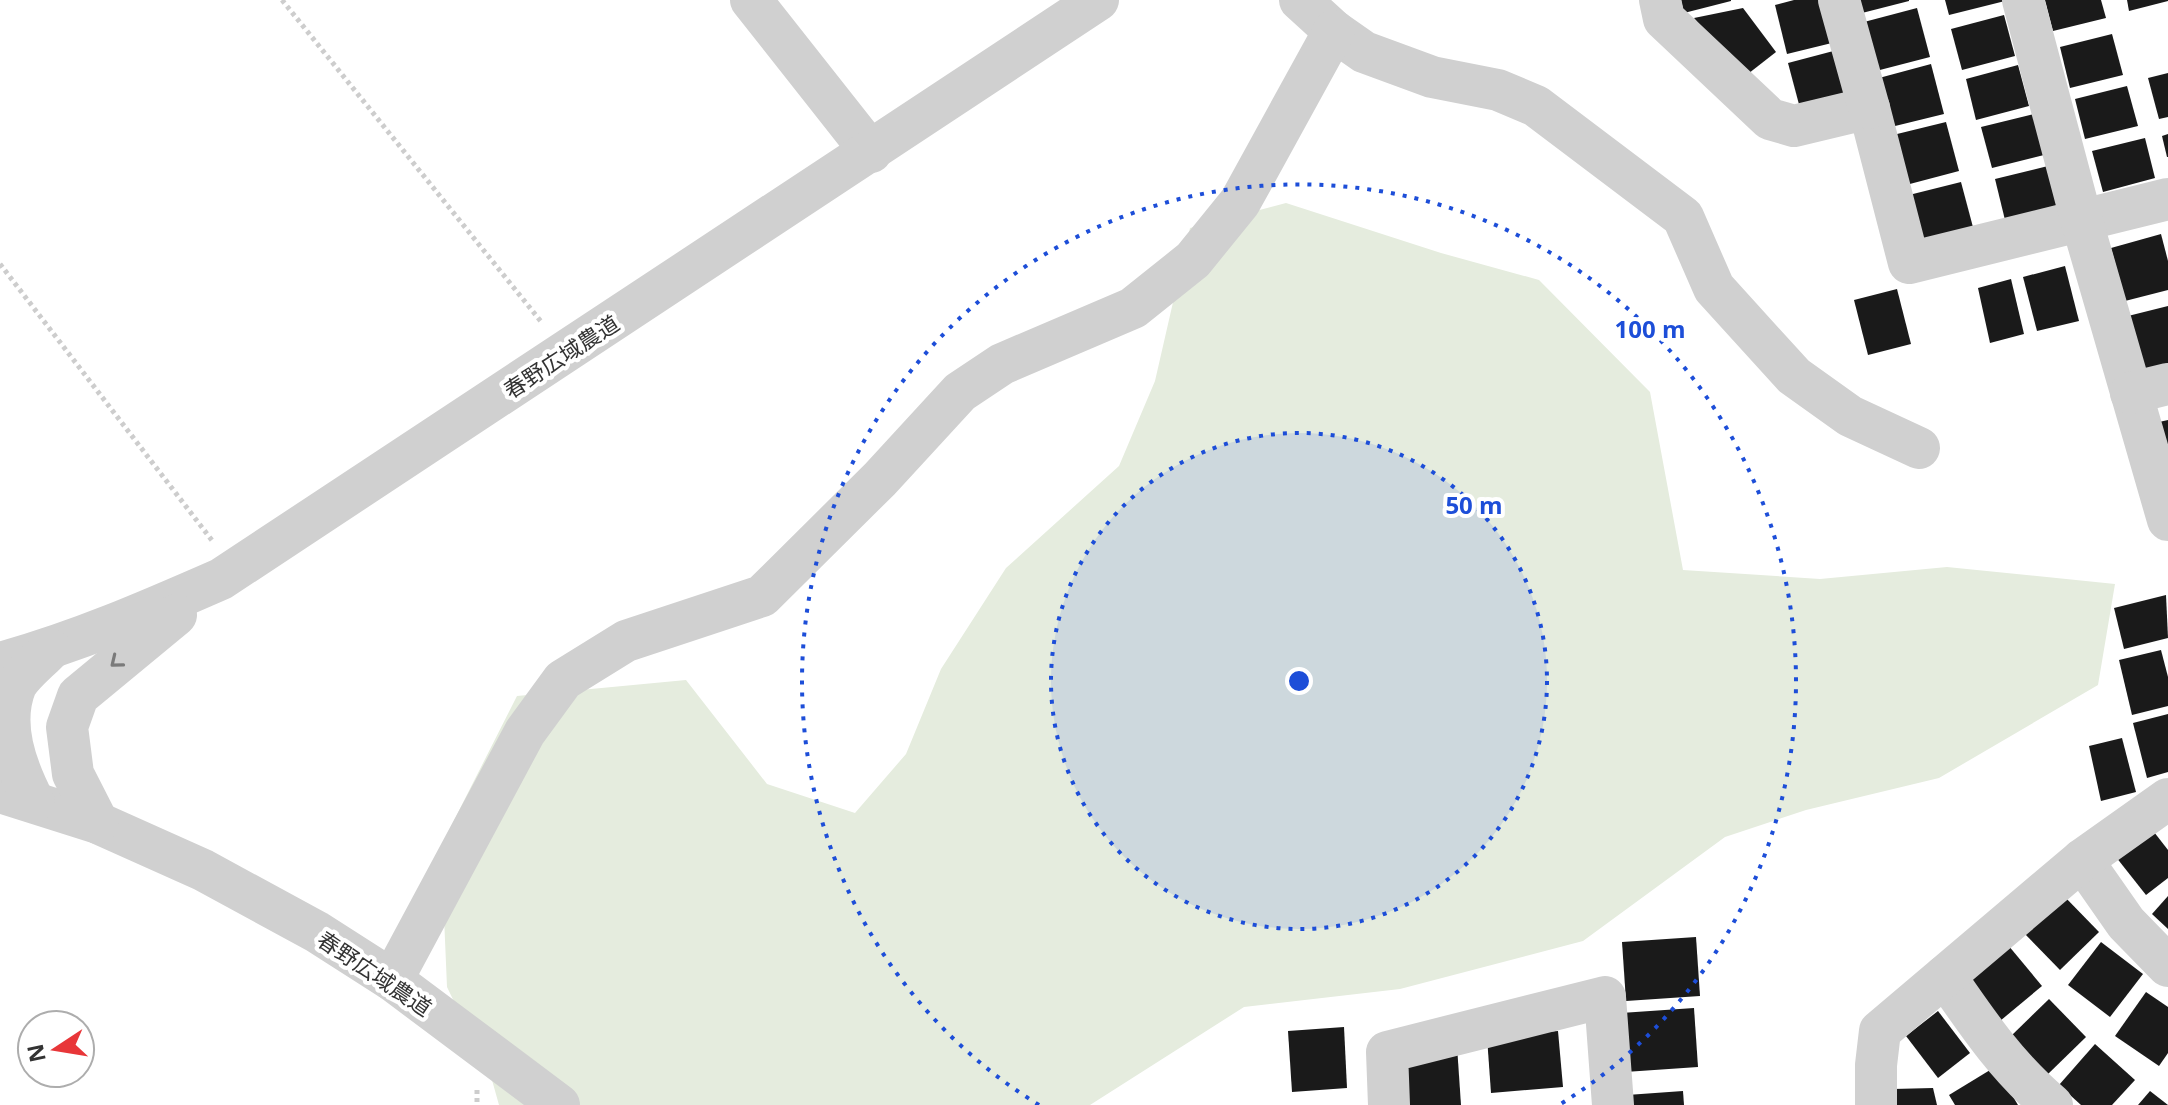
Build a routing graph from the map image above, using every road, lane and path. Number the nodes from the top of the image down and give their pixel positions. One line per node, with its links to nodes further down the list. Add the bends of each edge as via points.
1 (282, 0): 14 (path)
2 (751, 0): 10 (street)
3 (1098, 0): 10 (street, 春野広域農道)
4 (1300, 0): 8 (street)
5 (1660, 0): 9 (street, via 1664,19 1770,119 1794,126)
6 (1839, 0): 9 (street)
7 (2023, 0): 12 (street)
8 (1334, 31): 16 (street, via 1364,52 1536,106 1683,217 1714,288 1794,376 1850,416); 27 (street, via 1240,202 1193,260 1133,308 1002,364 960,392 762,596 626,641 563,680 525,732)
9 (1869, 108): 12 (street, via 1909,263)
10 (871, 152): 14 (street, 春野広域農道)
11 (2168, 199): 12 (street)
12 (2082, 222): 15 (street)
13 (0, 264): 18 (path)
14 (566, 353): 18 (street, 春野広域農道)
15 (2150, 388): 17 (street)
16 (1919, 448)
17 (2168, 520)
18 (228, 575): 19 (street, 春野広域農道); 23 (street, one-way to 23, via 78,696 67,727 73,774)
19 (50, 649): 20 (street, 春野広域農道); 21 (street, via 15,686 4,721)
20 (0, 663)
21 (17, 797): 23 (street, 春野広域農道)
22 (2168, 799): 24 (street)
23 (98, 823): 27 (street, 春野広域農道, via 203,870)
24 (2082, 860): 25 (street, via 2126,923); 26 (street)
25 (2168, 966)
26 (1945, 976): 31 (street, via 1880,1031); 32 (street, via 2005,1060)
27 (392, 980): 28 (street, 春野広域農道)
28 (559, 1105)
29 (1389, 1105): 30 (street, via 1387,1052 1605,997)
30 (1613, 1105)
31 (1876, 1105)
32 (2052, 1105)

